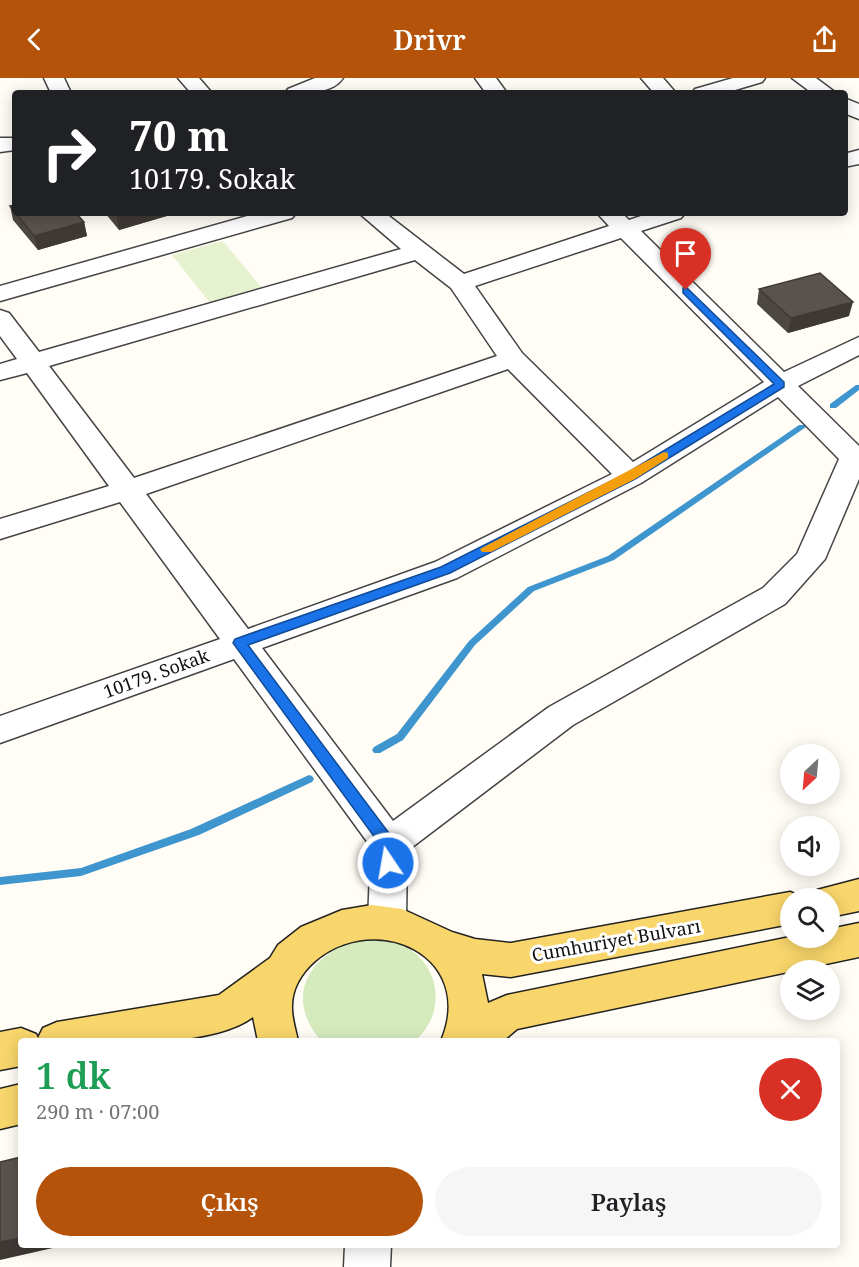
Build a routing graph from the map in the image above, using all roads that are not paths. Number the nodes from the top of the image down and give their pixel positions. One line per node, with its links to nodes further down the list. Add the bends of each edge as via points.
1 (188, 78): 7 (street)
2 (333, 78): 8 (street)
3 (485, 78): 9 (street)
4 (651, 78): 10 (street)
5 (755, 78): 11 (street)
6 (802, 78): 12 (street)
7 (199, 90)
8 (303, 90)
9 (495, 90)
10 (663, 90)
11 (713, 90)
12 (821, 90)
13 (266, 216): 19 (street)
14 (375, 216): 17 (street)
15 (649, 216): 16 (street)
16 (616, 220): 18 (street); 25 (street)
17 (420, 252): 18 (street); 23 (street)
18 (460, 283): 22 (street)
19 (0, 294)
20 (0, 318): 23 (street)
21 (859, 345): 25 (street, 10179. Sokak)
22 (513, 359): 27 (street); 28 (street)
23 (32, 362): 24 (street); 28 (street)
24 (0, 372)
25 (780, 384): 26 (street); 27 (street, 10179. Sokak)
26 (857, 456): 32 (street, via 810,559 774,596 561,716)
27 (631, 476): 30 (street, 10179. Sokak, via 446,570)
28 (126, 490): 29 (street); 30 (street)
29 (0, 529)
30 (239, 643): 31 (street, 10179. Sokak); 32 (street)
31 (0, 730)
32 (389, 844): 36 (street)
33 (859, 896): 34 (main road)
34 (840, 899)
35 (780, 910): 38 (main road, Cumhuriyet Bulvarı, via 511,960 475,956)
36 (387, 921): 38 (main road, via 417,929); 39 (main road, via 356,921 327,930 301,947)
37 (859, 940): 43 (main road, via 507,1013)
38 (442, 946): 42 (main road, via 461,969 469,998)
39 (282, 971): 40 (main road, via 228,1012); 41 (main road, via 273,998)
40 (75, 1038)
41 (277, 1038)
42 (462, 1038)
43 (476, 1038)
44 (18, 1048): 45 (main road)
45 (0, 1051)
46 (18, 1105): 47 (main road)
47 (0, 1109)
48 (368, 1248): 49 (street)
49 (367, 1267)

